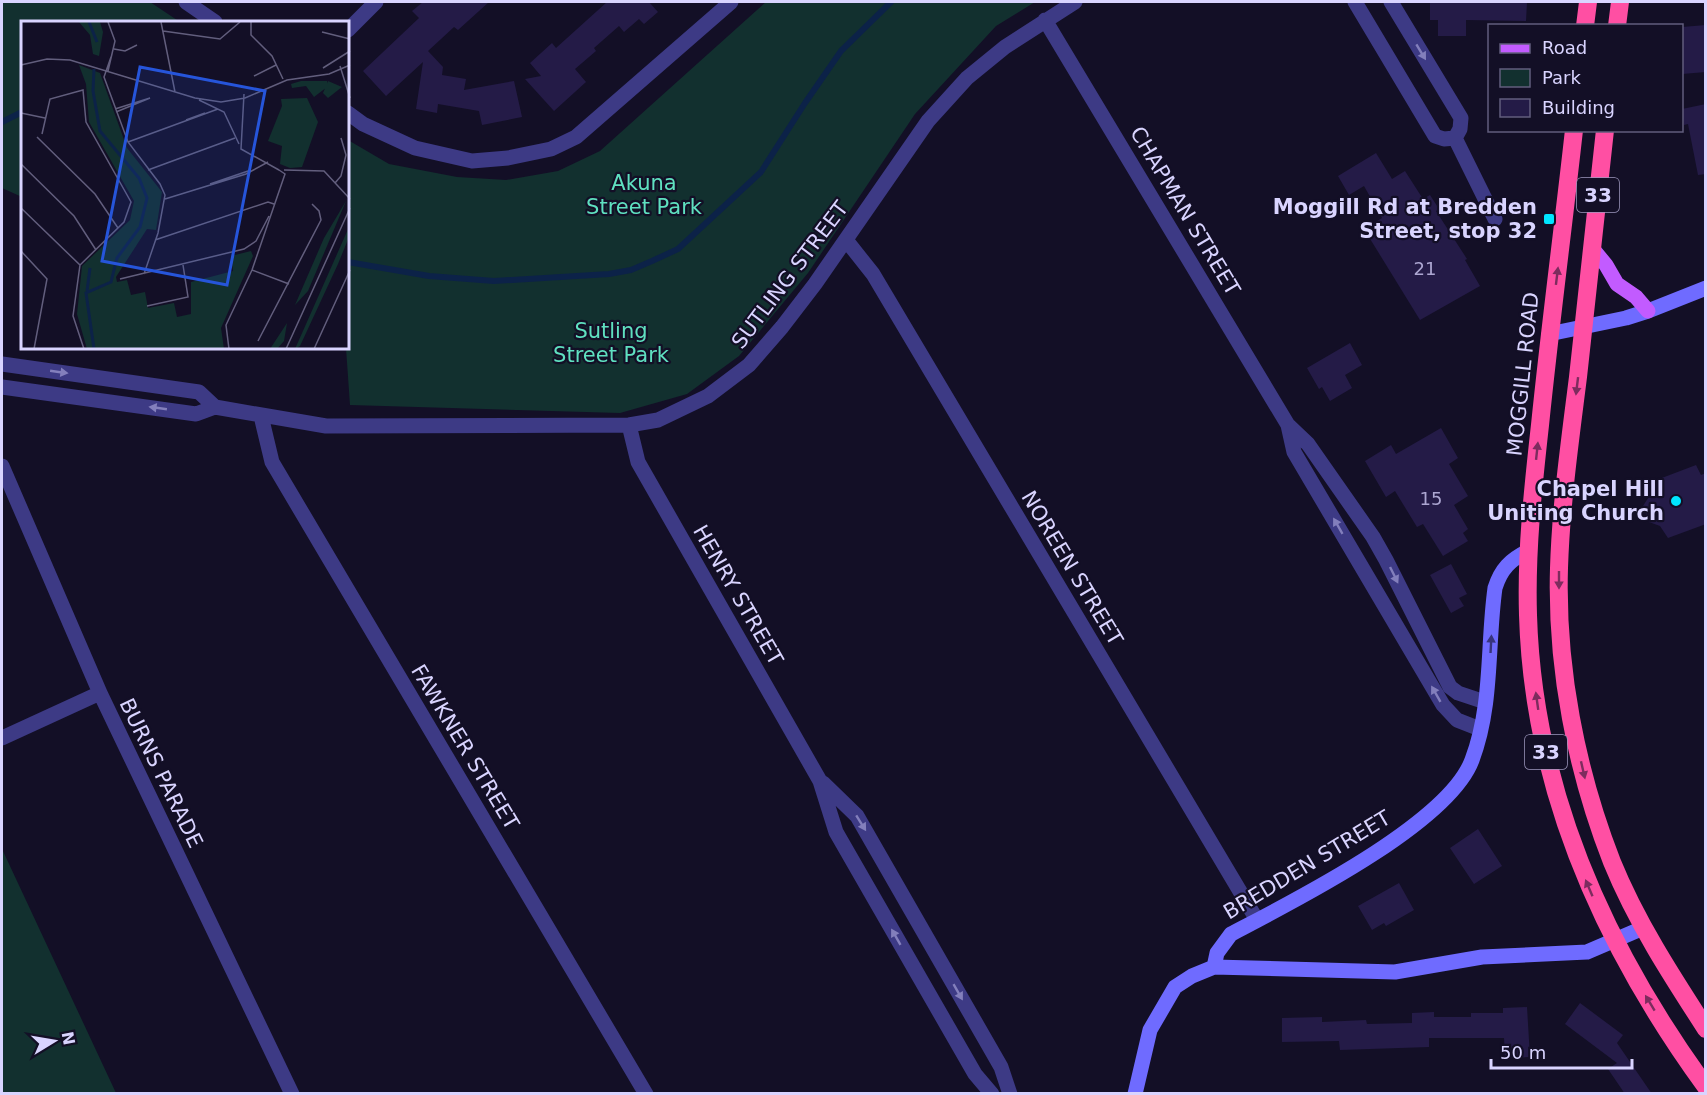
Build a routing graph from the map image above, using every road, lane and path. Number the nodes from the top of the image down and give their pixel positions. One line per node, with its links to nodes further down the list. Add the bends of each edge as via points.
1 (186, 2): 10 (street)
2 (376, 2): 13 (street)
3 (731, 2): 14 (street, via 576,137 551,149 472,161 415,148)
4 (1076, 2): 9 (street, SUTLING STREET)
5 (1355, 2): 17 (street, via 1435,135 1444,140)
6 (1390, 2): 17 (street, one-way to 17, via 1461,118)
7 (1588, 2): 11 (highway)
8 (1620, 2): 12 (highway)
9 (1045, 20): 19 (street, SUTLING STREET, via 1005,46 967,78 928,122); 30 (street, CHAPMAN STREET)
10 (214, 21)
11 (1585, 24)
12 (1617, 24)
13 (350, 28)
14 (350, 114)
15 (1574, 132): 24 (highway, MOGGILL ROAD / 33, one-way to 15)
16 (1605, 132): 20 (highway, 33)
17 (1455, 138): 18 (street)
18 (1495, 219)
19 (846, 240): 29 (street, SUTLING STREET, via 749,365 708,396 658,420); 38 (street, NOREEN STREET, via 873,274)
20 (1592, 248): 22 (main road, via 1617,284); 23 (highway, 33)
21 (1706, 288): 22 (main road)
22 (1648, 311): 23 (main road)
23 (1583, 328): 24 (main road); 39 (highway, 33, one-way to 39, via 1561,535 1559,599 1564,662 1589,793 1612,861)
24 (1550, 334): 32 (highway, MOGGILL ROAD / 33, one-way to 24)
25 (2, 364): 27 (street, SUTLING STREET, one-way to 27, via 199,392)
26 (2, 387): 27 (street, SUTLING STREET, one-way to 26, via 196,414)
27 (215, 407): 28 (street, SUTLING STREET)
28 (261, 416): 29 (street, SUTLING STREET, via 326,426); 45 (street, FAWKNER STREET, via 272,462)
29 (629, 425): 37 (street, HENRY STREET, via 638,462)
30 (1288, 425): 34 (street, CHAPMAN STREET, one-way to 34, via 1308,444 1373,537 1450,687); 35 (street, CHAPMAN STREET, one-way to 30, via 1457,720 1443,705 1294,452)
31 (2, 466): 33 (street, BURNS PARADE)
32 (1528, 551): 34 (main road, BREDDEN STREET, one-way to 32, via 1495,588 1505,566); 40 (highway, MOGGILL ROAD / 33, one-way to 32, via 1573,846 1547,757 1530,648)
33 (100, 693): 36 (street); 44 (street, BURNS PARADE)
34 (1485, 702): 35 (main road, BREDDEN STREET)
35 (1480, 729): 38 (main road, BREDDEN STREET, via 1472,761 1458,786 1442,803 1377,852)
36 (2, 738)
37 (820, 781): 46 (street, HENRY STREET, one-way to 37, via 975,1074 836,832); 47 (street, HENRY STREET, one-way to 47, via 857,816 1001,1067)
38 (1257, 920): 41 (main road, BREDDEN STREET, via 1231,934 1217,953)
39 (1643, 928): 40 (main road); 42 (highway, 33)
40 (1614, 941): 41 (main road, via 1581,953 1482,957 1395,972); 43 (highway, MOGGILL ROAD / 33, one-way to 40, via 1662,1023)
41 (1214, 967): 48 (main road, via 1175,987 1150,1030)
42 (1706, 1029)
43 (1706, 1087)
44 (292, 1094)
45 (646, 1094)
46 (992, 1094)
47 (1010, 1094)
48 (1135, 1094)

